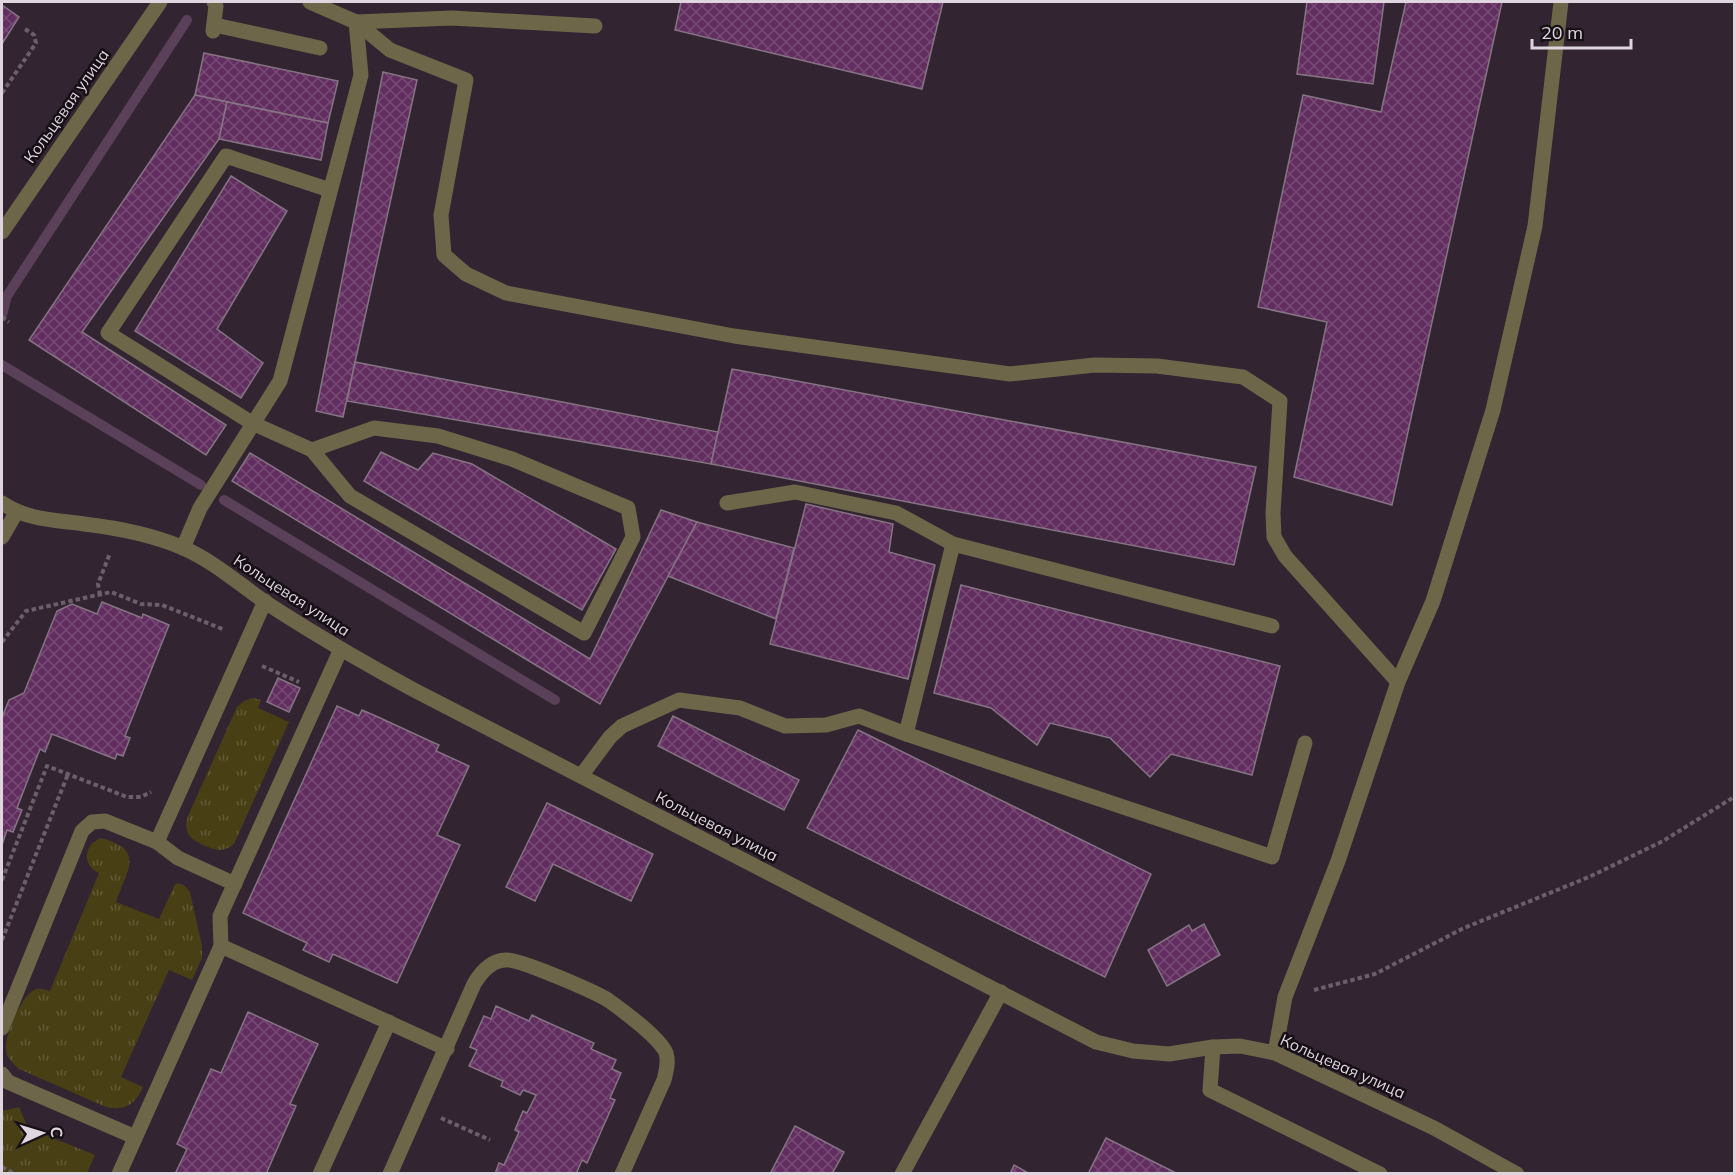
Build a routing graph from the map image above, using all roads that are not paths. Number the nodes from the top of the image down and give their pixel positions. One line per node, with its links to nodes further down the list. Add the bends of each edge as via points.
1 (160, 2): 9 (street, Кольцевая улица)
2 (214, 2): 7 (street, via 214,28)
3 (310, 2): 5 (street)
4 (1561, 2): 21 (street, via 1534,226 1493,410 1433,601)
5 (356, 22): 6 (street, via 452,18); 8 (street, via 361,75); 21 (street, via 390,50 466,80 441,215 444,255 466,274 506,293 734,336 1010,374 1095,365 1156,366 1243,377 1280,401 1274,537 1285,556)
6 (595, 26)
7 (320, 48)
8 (330, 190): 10 (street, via 280,381); 10 (street, via 226,156 108,333)
9 (2, 232)
10 (252, 423): 11 (street); 17 (street, via 200,508)
11 (312, 450): 11 (street, via 350,496 584,633 633,537 628,508 512,459 438,436 374,428)
12 (727, 503): 16 (street, via 795,492 896,513)
13 (2, 504): 14 (street, Кольцевая улица)
14 (16, 513): 15 (street); 17 (street, Кольцевая улица, via 148,535)
15 (2, 537)
16 (953, 544): 19 (street); 22 (street)
17 (183, 548): 18 (street, Кольцевая улица)
18 (264, 601): 20 (street, Кольцевая улица); 25 (street)
19 (1272, 626)
20 (341, 649): 24 (street, Кольцевая улица); 26 (street)
21 (1398, 682): 33 (street, via 1338,861 1285,997)
22 (906, 734): 23 (street, via 1272,857); 24 (street, via 860,716 826,724 784,726 740,708 679,700 621,726)
23 (1305, 743)
24 (580, 776): 28 (street, Кольцевая улица)
25 (157, 842): 26 (street, via 178,858); 30 (street, via 105,821 92,822 82,831)
26 (235, 884): 27 (street, via 220,916)
27 (221, 946): 29 (street); 35 (street)
28 (1001, 992): 31 (street, Кольцевая улица, via 1096,1042 1168,1054); 40 (street)
29 (388, 1022): 32 (street); 37 (street)
30 (2, 1028)
31 (1213, 1047): 33 (street, Кольцевая улица, via 1240,1046); 41 (street, via 1210,1090)
32 (447, 1048): 38 (street); 39 (street, via 480,973 503,960 528,965 607,999 660,1043 667,1055 664,1080)
33 (1275, 1053): 42 (street, Кольцевая улица, via 1434,1128)
34 (2, 1074): 35 (street, via 8,1082)
35 (135, 1137): 36 (street)
36 (119, 1173)
37 (320, 1173)
38 (390, 1173)
39 (622, 1173)
40 (902, 1173)
41 (1380, 1173)
42 (1517, 1173)

